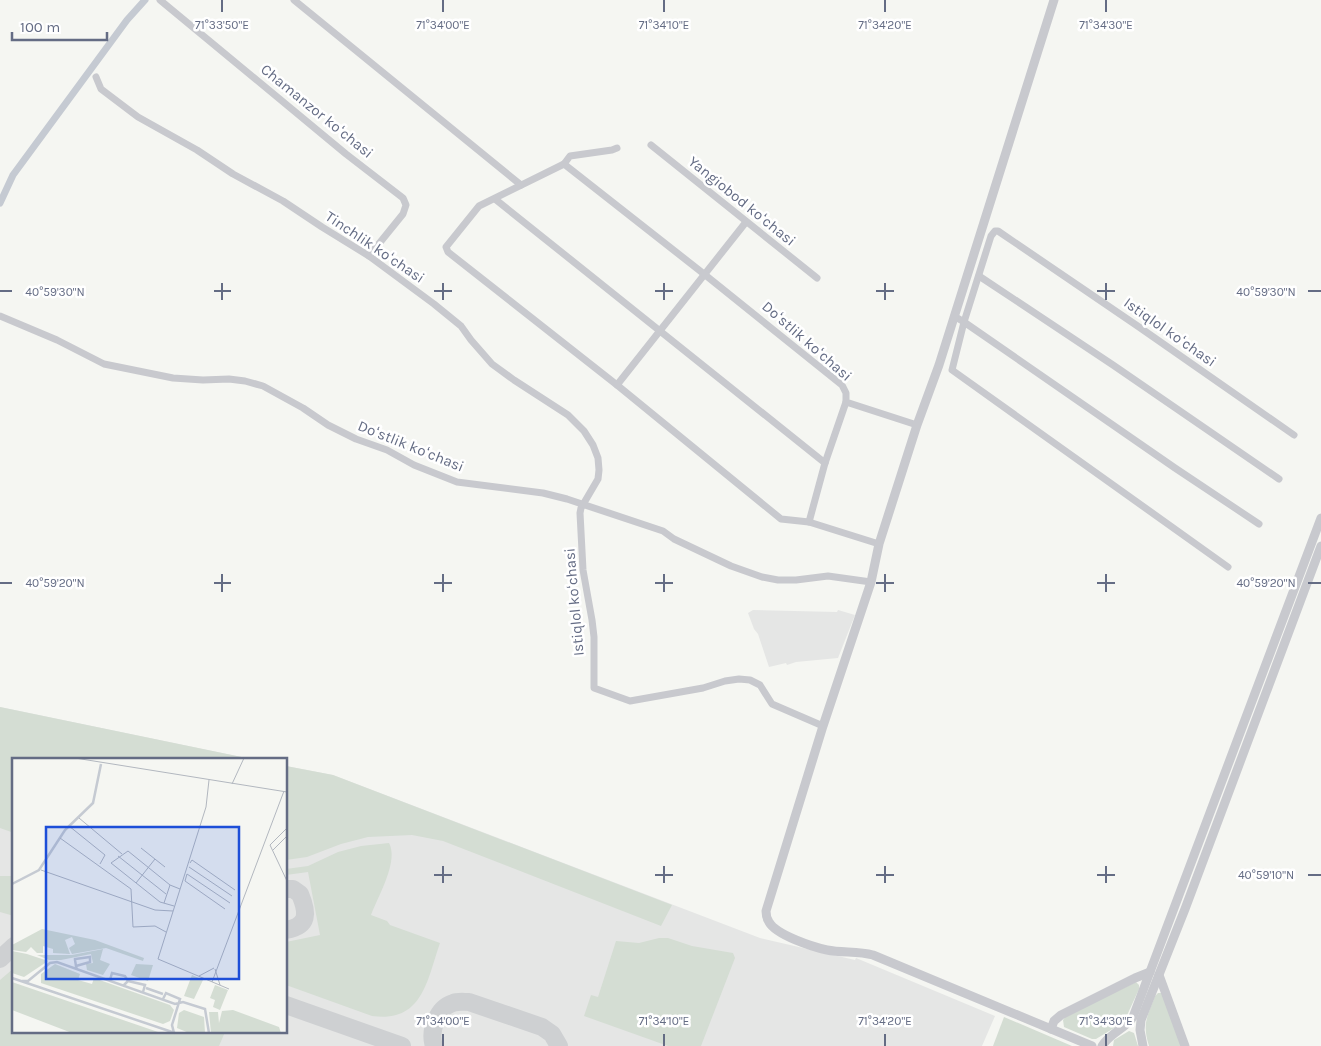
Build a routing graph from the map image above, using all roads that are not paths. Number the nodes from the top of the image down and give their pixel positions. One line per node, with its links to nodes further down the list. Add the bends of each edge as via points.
1 (160, 0): 11 (street, Chamanzor koʻchasi, via 402,198 406,205 402,214)
2 (294, 0): 8 (street)
3 (1054, 0): 16 (street)
4 (96, 77): 11 (street, Tinchlik koʻchasi, via 101,89 138,117 283,201)
5 (651, 145): 10 (street, Yangiobod koʻchasi)
6 (617, 148): 7 (street, via 570,156)
7 (564, 164): 8 (street); 12 (street, Doʻstlik koʻchasi)
8 (521, 185): 9 (street)
9 (495, 199): 18 (street); 19 (street, via 479,206 446,250)
10 (746, 222): 12 (street); 14 (street, Yangiobod koʻchasi)
11 (369, 256): 25 (street, Tinchlik koʻchasi, via 461,326 492,364 568,415 584,431 593,445 599,470 598,479)
12 (704, 274): 18 (street); 20 (street, Doʻstlik koʻchasi, via 842,386)
13 (979, 276): 17 (street, Istiqlol koʻchasi); 22 (street, Istiqlol koʻchasi, via 991,236 998,231); 24 (street)
14 (817, 278)
15 (0, 316): 25 (street, Doʻstlik koʻchasi, via 104,364 173,378 229,379 263,386 356,439 457,482 543,493)
16 (954, 316): 17 (street); 21 (street)
17 (964, 322): 28 (street); 31 (street, Istiqlol koʻchasi, via 952,370)
18 (660, 330): 19 (street); 23 (street)
19 (617, 385): 27 (street, via 781,519)
20 (846, 402): 21 (street, Doʻstlik koʻchasi); 23 (street)
21 (917, 425): 29 (street)
22 (1294, 435)
23 (825, 463): 27 (street)
24 (1279, 479)
25 (584, 504): 32 (street, Doʻstlik koʻchasi, via 663,531 731,566 762,577 796,580 828,576); 33 (street, Istiqlol koʻchasi, via 580,513 582,561 592,620 594,688 630,700 703,688 725,681 750,680 760,685 772,704)
26 (1321, 518): 34 (street)
27 (809, 522): 29 (street)
28 (1259, 524)
29 (878, 544): 32 (street)
30 (1321, 546): 34 (street)
31 (1228, 566)
32 (870, 582): 33 (street)
33 (823, 726): 35 (street, via 767,903 769,922 777,931 812,945 873,955)
34 (1155, 973): 35 (street, via 1134,978 1061,1015); 37 (street, via 1128,1026); 38 (street, via 1141,1020); 39 (street)
35 (1051, 1029): 36 (street)
36 (1092, 1046)
37 (1102, 1046)
38 (1143, 1046)
39 (1185, 1046)

